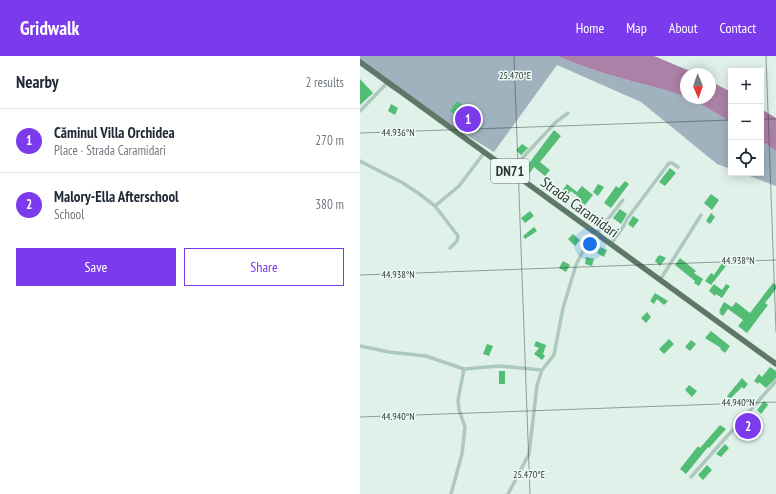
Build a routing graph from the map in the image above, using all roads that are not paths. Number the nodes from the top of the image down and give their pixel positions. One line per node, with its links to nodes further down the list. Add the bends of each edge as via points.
1 (360, 62): 2 (main road, Strada Caramidari / DN71)
2 (388, 82): 3 (street); 5 (main road, Strada Caramidari / DN71)
3 (360, 111)
4 (568, 112): 8 (street)
5 (484, 153): 8 (main road, Strada Caramidari / DN71); 10 (street, via 459,186)
6 (360, 162): 10 (street, via 403,183)
7 (678, 167): 13 (street, via 670,163 627,218)
8 (510, 171): 12 (main road, Strada Caramidari / DN71)
9 (623, 200): 12 (street)
10 (435, 206): 14 (street, via 458,236)
11 (701, 216): 15 (street)
12 (596, 234): 13 (main road, Strada Caramidari / DN71); 19 (street, via 576,265 563,308 554,355)
13 (611, 244): 15 (main road, Strada Caramidari / DN71)
14 (450, 248)
15 (660, 280): 17 (main road, Strada Caramidari / DN71)
16 (360, 346): 18 (street, via 426,356)
17 (776, 364)
18 (464, 369): 19 (street, via 499,366); 22 (street, via 458,400 465,427 463,447)
19 (542, 370): 23 (street, via 537,385 529,454)
20 (776, 381): 21 (street)
21 (691, 477)
22 (451, 494)
23 (508, 494)

